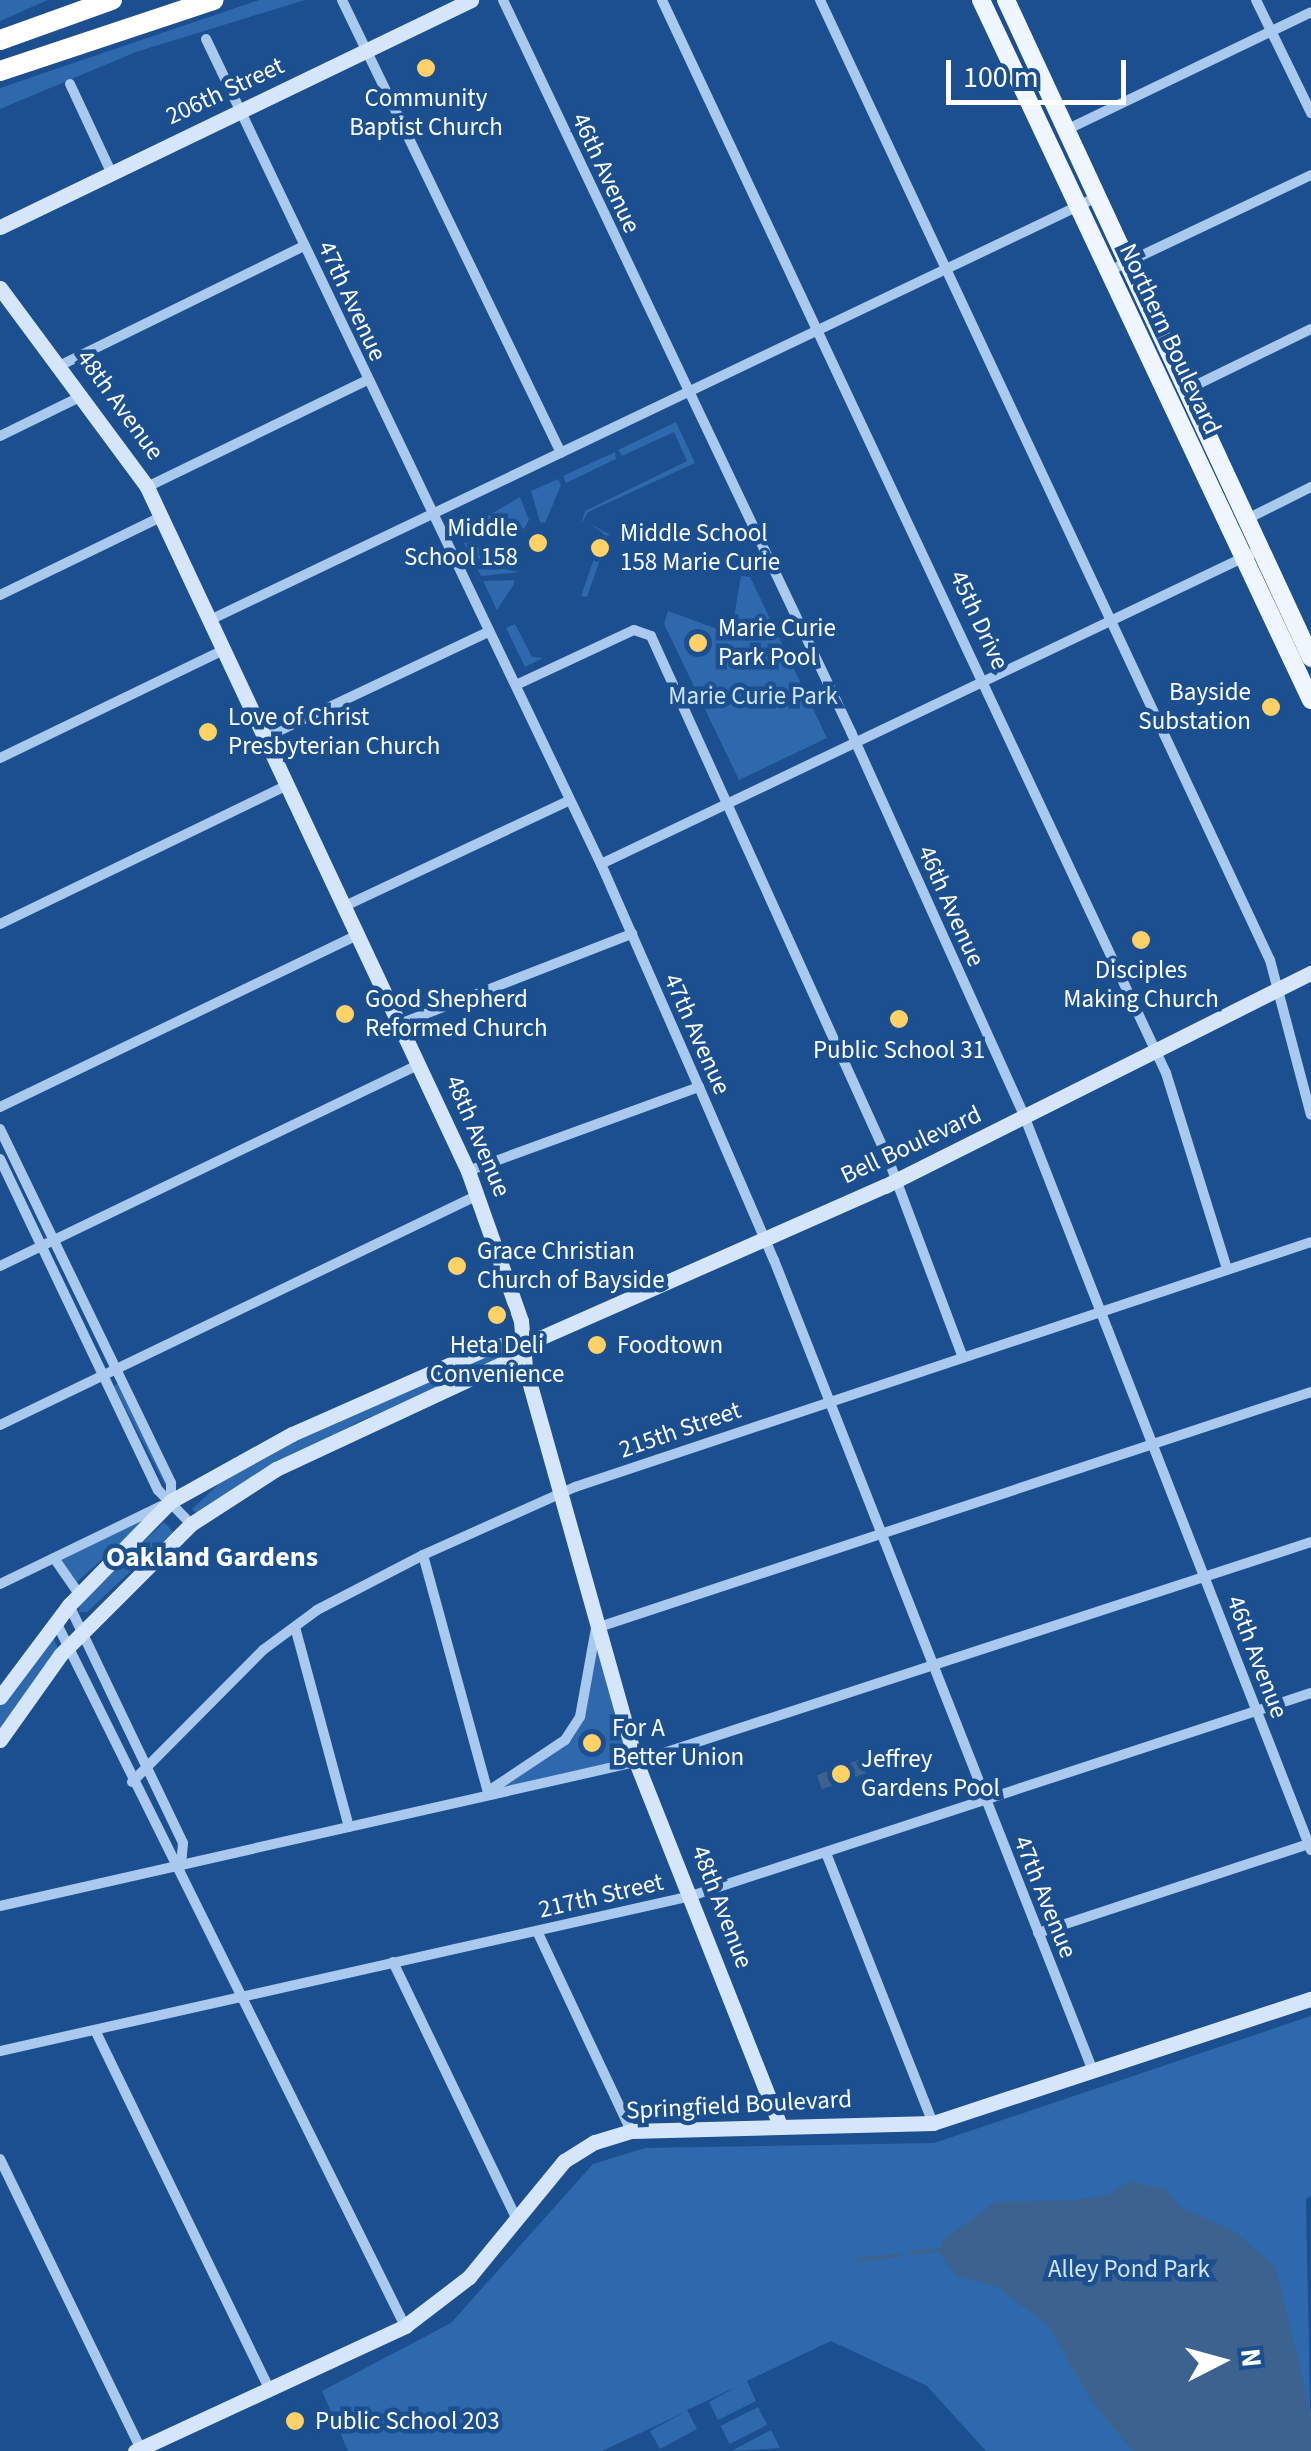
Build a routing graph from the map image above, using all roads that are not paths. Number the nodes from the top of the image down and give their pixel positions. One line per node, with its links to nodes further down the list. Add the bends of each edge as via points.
1 (112, 0): 16 (highway)
2 (214, 0): 12 (highway)
3 (223, 0): 12 (highway)
4 (342, 0): 17 (street)
5 (472, 0): 17 (street, 206th Street)
6 (503, 0): 38 (street, 46th Avenue)
7 (662, 0): 35 (street, 45th Drive)
8 (820, 0): 31 (street)
9 (1006, 0): 11 (street); 22 (main road, Northern Boulevard)
10 (1256, 0): 14 (street)
11 (983, 5): 23 (main road, Northern Boulevard)
12 (186, 10): 18 (highway)
13 (1311, 12): 14 (street)
14 (1270, 32): 21 (street); 22 (street)
15 (206, 38): 20 (street, 47th Avenue)
16 (0, 40)
17 (367, 51): 20 (street, 206th Street); 42 (street)
18 (0, 71)
19 (70, 84): 24 (street)
20 (240, 112): 24 (street, 206th Street); 29 (street, 47th Avenue)
21 (1311, 113)
22 (1066, 130): 23 (street); 26 (main road, Northern Boulevard)
23 (1047, 140): 27 (main road, Northern Boulevard)
24 (112, 172): 28 (street, 206th Street)
25 (1311, 175): 30 (street)
26 (1097, 196): 27 (street); 30 (main road, Northern Boulevard)
27 (1078, 206): 31 (street); 32 (main road, Northern Boulevard)
28 (0, 226)
29 (304, 246): 36 (street); 37 (street, 47th Avenue)
30 (1128, 262): 32 (street); 39 (main road, Northern Boulevard)
31 (948, 268): 35 (street); 50 (street)
32 (1110, 271): 39 (main road, Northern Boulevard)
33 (0, 288): 36 (street, 48th Avenue)
34 (1311, 328): 39 (street)
35 (818, 330): 38 (street); 55 (street, 45th Drive)
36 (61, 365): 40 (street, 48th Avenue)
37 (367, 380): 43 (street); 45 (street, 47th Avenue)
38 (687, 393): 42 (street); 59 (street, 46th Avenue)
39 (1178, 394): 47 (main road, Northern Boulevard)
40 (83, 396): 41 (street); 43 (street, 48th Avenue)
41 (0, 436)
42 (560, 453): 45 (street)
43 (148, 486): 46 (street, 48th Avenue)
44 (1311, 487): 47 (street)
45 (432, 514): 51 (street); 52 (street, 47th Avenue)
46 (163, 516): 49 (street); 51 (street, 48th Avenue)
47 (1239, 523): 48 (main road, Northern Boulevard)
48 (1253, 553): 50 (street); 54 (main road, Northern Boulevard)
49 (0, 595)
50 (1116, 618): 55 (street); 70 (street, via 1270,960)
51 (212, 619): 53 (street, 48th Avenue)
52 (488, 632): 56 (street, 47th Avenue); 58 (street)
53 (225, 650): 58 (street, 48th Avenue); 60 (street)
54 (1304, 650): 57 (main road, Northern Boulevard)
55 (986, 680): 59 (street); 72 (street, 45th Drive)
56 (516, 685): 62 (street, 47th Avenue); 63 (street, via 634,630 651,636)
57 (1311, 700)
58 (266, 737): 61 (street, 48th Avenue)
59 (856, 744): 63 (street); 77 (street, 46th Avenue)
60 (0, 758)
61 (289, 784): 65 (street, 48th Avenue); 66 (street)
62 (568, 801): 64 (street, 47th Avenue); 65 (street)
63 (730, 803): 64 (street); 81 (street)
64 (600, 864): 68 (street, 47th Avenue)
65 (345, 906): 67 (street, 48th Avenue)
66 (0, 924)
67 (358, 934): 71 (street, 48th Avenue); 75 (street)
68 (632, 934): 71 (street); 74 (street, 47th Avenue)
69 (1311, 973): 70 (street, Bell Boulevard)
70 (1276, 991): 72 (street, Bell Boulevard); 76 (street)
71 (402, 1023): 73 (street, 48th Avenue)
72 (1156, 1052): 77 (street, Bell Boulevard); 88 (street, 45th Drive)
73 (420, 1064): 80 (street, 48th Avenue); 84 (street)
74 (699, 1087): 80 (street); 83 (street, 47th Avenue)
75 (0, 1107)
76 (1311, 1115)
77 (1024, 1118): 81 (street, Bell Boulevard); 89 (street, 46th Avenue)
78 (0, 1129): 84 (street)
79 (0, 1159): 86 (street)
80 (468, 1171): 82 (street, 48th Avenue)
81 (894, 1181): 83 (street, Bell Boulevard); 91 (street)
82 (478, 1195): 90 (street, 48th Avenue); 92 (street)
83 (765, 1238): 90 (street, Bell Boulevard); 95 (street, 47th Avenue)
84 (54, 1240): 86 (street); 92 (street)
85 (1311, 1242): 88 (street, 215th Street)
86 (42, 1246): 87 (street); 93 (street)
87 (0, 1266)
88 (1227, 1269): 89 (street, 215th Street)
89 (1100, 1312): 91 (street, 215th Street); 97 (street, 46th Avenue)
90 (523, 1344): 98 (street, 48th Avenue); 99 (street, Bell Boulevard, via 503,1342 347,1408); 100 (street, Bell Boulevard, via 508,1362 276,1468)
91 (963, 1358): 95 (street, 215th Street)
92 (116, 1368): 93 (street); 99 (street, via 170,1483)
93 (103, 1375): 96 (street); 99 (street, via 158,1490)
94 (1311, 1392): 97 (street)
95 (829, 1401): 98 (street, 215th Street); 101 (street, 47th Avenue)
96 (0, 1425)
97 (1152, 1444): 101 (street); 105 (street, 46th Avenue)
98 (559, 1495): 103 (street, 215th Street); 110 (street, 48th Avenue)
99 (171, 1501): 100 (street); 104 (street); 107 (street, Bell Boulevard)
100 (191, 1524): 111 (street, Bell Boulevard)
101 (881, 1534): 110 (street); 113 (street, 47th Avenue)
102 (1311, 1542): 105 (street)
103 (423, 1555): 109 (street, 215th Street); 121 (street)
104 (54, 1558): 106 (street); 107 (street)
105 (1204, 1578): 113 (street); 116 (street, 46th Avenue)
106 (0, 1584)
107 (74, 1599): 108 (street, Bell Boulevard); 111 (street)
108 (56, 1622): 112 (street); 115 (street, Bell Boulevard)
109 (295, 1627): 119 (street, 215th Street, via 231,1678); 123 (street)
110 (596, 1628): 118 (street, 48th Avenue); 121 (street, via 580,1717 564,1740)
111 (81, 1631): 112 (street, Bell Boulevard); 119 (street)
112 (68, 1647): 117 (street, Bell Boulevard); 120 (street)
113 (934, 1667): 118 (street); 122 (street, 47th Avenue)
114 (1311, 1693): 116 (street, 217th Street)
115 (0, 1697)
116 (1256, 1711): 122 (street, 217th Street); 124 (street, 46th Avenue)
117 (0, 1740)
118 (636, 1762): 121 (street); 127 (street, 48th Avenue)
119 (146, 1769): 120 (street, 215th Street); 126 (street, via 183,1843)
120 (132, 1782): 126 (street, via 164,1848)
121 (488, 1792): 123 (street)
122 (985, 1800): 125 (street, 217th Street); 130 (street, 47th Avenue)
123 (349, 1827): 126 (street)
124 (1310, 1846): 130 (street)
125 (826, 1852): 127 (street, 217th Street); 137 (street)
126 (181, 1866): 128 (street); 132 (street)
127 (691, 1896): 129 (street, 217th Street); 138 (street, 48th Avenue)
128 (0, 1906)
129 (537, 1931): 131 (street, 217th Street); 139 (street)
130 (1038, 1933): 136 (street, 47th Avenue)
131 (393, 1962): 132 (street, 217th Street); 141 (street)
132 (244, 1996): 134 (street, 217th Street); 142 (street)
133 (1311, 2000): 136 (street, Springfield Boulevard)
134 (95, 2030): 135 (street, 217th Street); 143 (street)
135 (0, 2052)
136 (1093, 2071): 137 (street, Springfield Boulevard)
137 (933, 2123): 138 (street, Springfield Boulevard)
138 (780, 2126): 139 (street, Springfield Boulevard)
139 (631, 2130): 141 (street, Springfield Boulevard, via 564,2161)
140 (0, 2159): 144 (street)
141 (516, 2216): 142 (street, Springfield Boulevard, via 469,2277)
142 (405, 2326): 143 (street, Springfield Boulevard)
143 (269, 2389): 144 (street, Springfield Boulevard)
144 (137, 2449)

